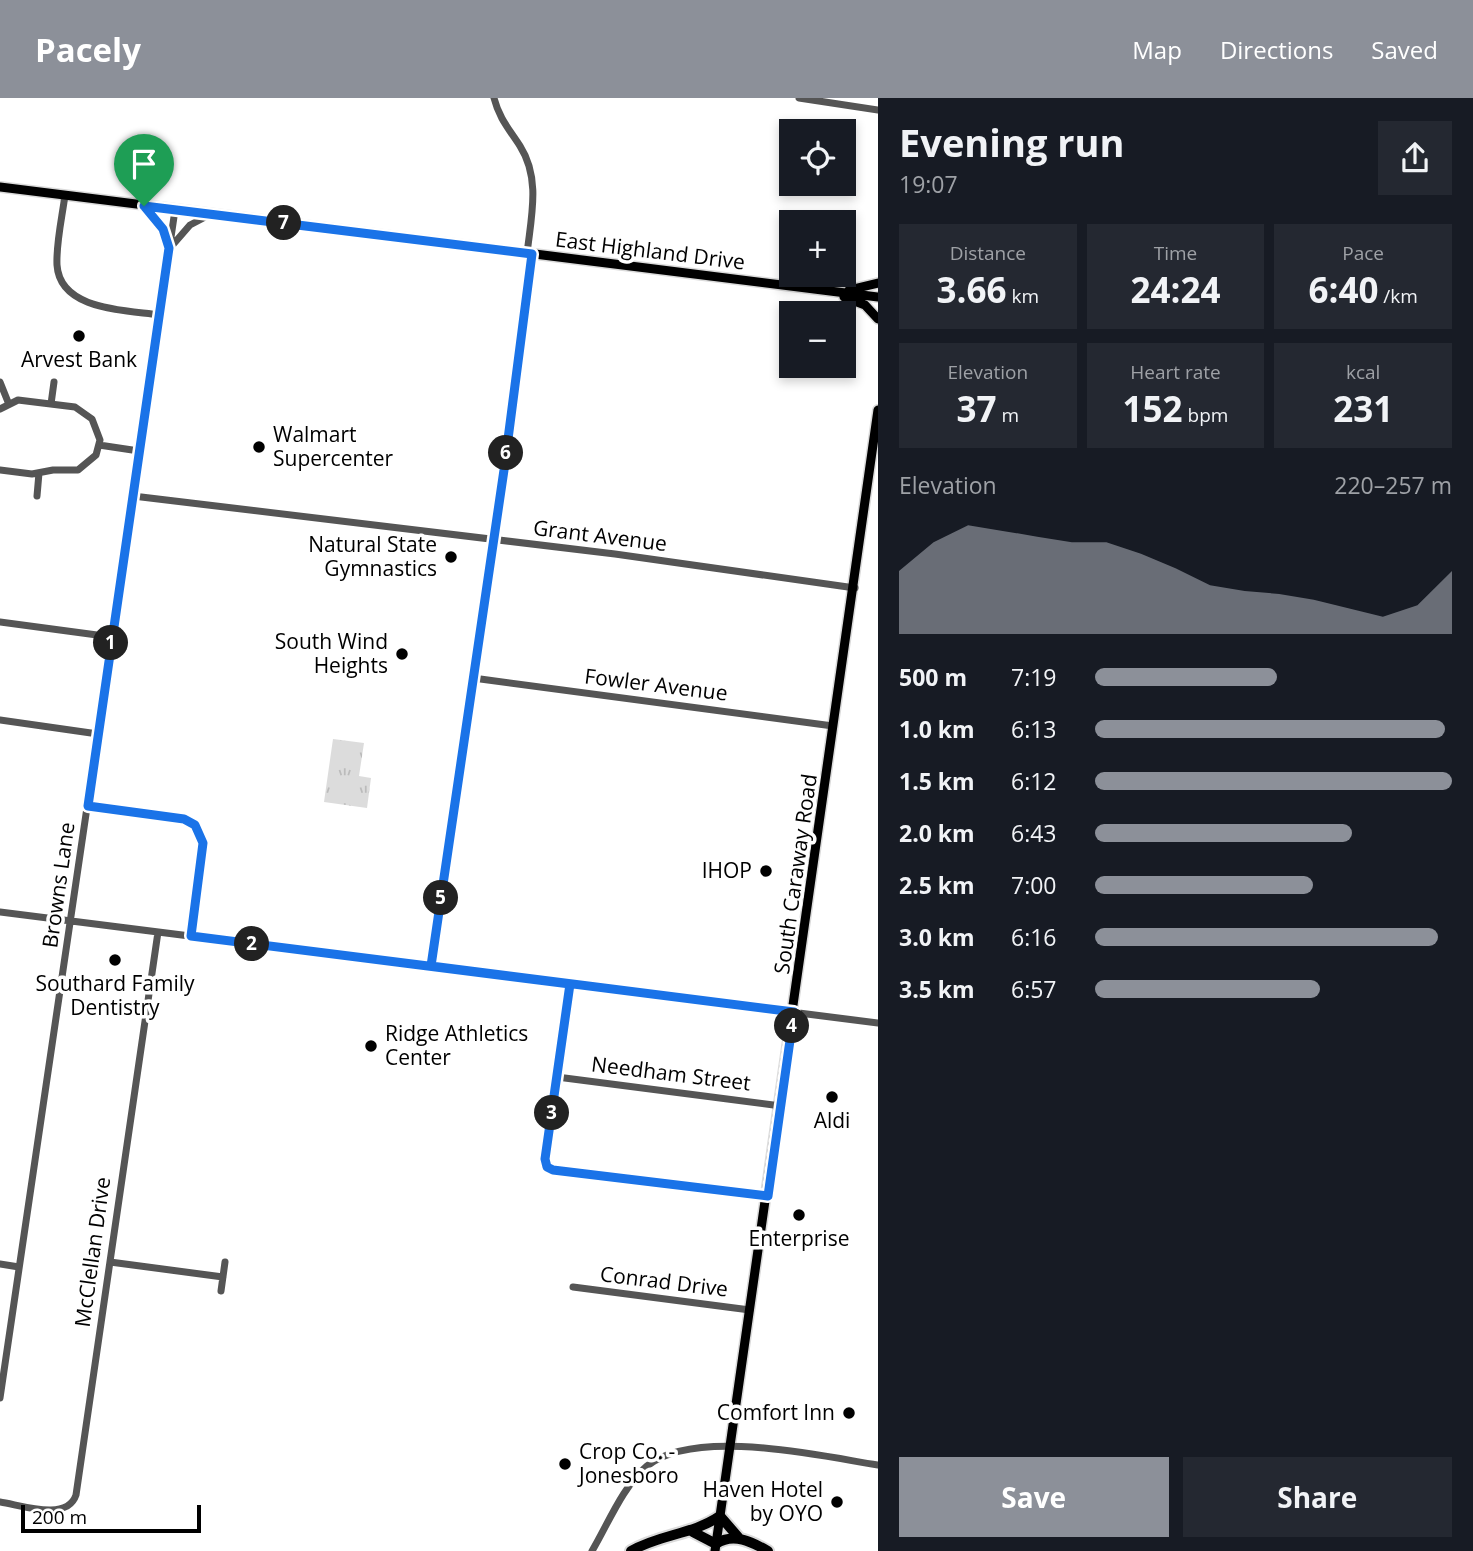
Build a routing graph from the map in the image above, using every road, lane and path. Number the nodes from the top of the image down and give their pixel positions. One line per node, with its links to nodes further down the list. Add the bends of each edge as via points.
1 (494, 98): 10 (street, via 532,175)
2 (799, 98): 3 (street)
3 (878, 110)
4 (0, 187): 5 (main road, East Highland Drive)
5 (65, 195): 6 (main road, East Highland Drive); 14 (street, via 57,266 73,295 88,304)
6 (144, 206): 7 (main road, East Highland Drive); 9 (street, via 163,229)
7 (175, 210): 8 (main road, East Highland Drive); 9 (street, Browns Lane)
8 (211, 214): 9 (street, via 190,225); 10 (main road, East Highland Drive)
9 (169, 248): 14 (street, Browns Lane)
10 (529, 254): 12 (main road, East Highland Drive); 28 (street)
11 (878, 283): 12 (main road)
12 (833, 291): 13 (main road, East Highland Drive); 15 (main road, via 865,305)
13 (878, 297)
14 (160, 315): 23 (street, Browns Lane)
15 (878, 319)
16 (0, 382): 18 (street)
17 (54, 382): 19 (street)
18 (8, 402): 19 (street); 20 (street)
19 (51, 404): 22 (street, via 75,407 87,414 97,428)
20 (0, 409)
21 (878, 410): 29 (main road, South Caraway Road)
22 (100, 446): 23 (street); 25 (street, via 83,468)
23 (139, 451): 27 (street, Browns Lane)
24 (0, 470): 25 (street)
25 (39, 473): 26 (street)
26 (37, 496)
27 (133, 496): 28 (street, Grant Avenue); 31 (street, Browns Lane)
28 (493, 541): 29 (street, Grant Avenue); 32 (street)
29 (855, 588): 34 (main road, South Caraway Road)
30 (0, 622): 31 (street)
31 (112, 637): 35 (street, Browns Lane)
32 (474, 678): 34 (street, Fowler Avenue); 41 (street)
33 (0, 720): 35 (street)
34 (833, 726): 43 (main road, South Caraway Road)
35 (98, 734): 36 (street, Browns Lane)
36 (88, 806): 38 (street, Browns Lane); 40 (street, via 184,819 195,825 203,843)
37 (0, 912): 38 (street)
38 (71, 921): 39 (street); 51 (street, Browns Lane)
39 (158, 932): 40 (street); 48 (street, McClellan Drive)
40 (191, 936): 41 (street)
41 (431, 966): 42 (street)
42 (570, 984): 43 (street); 45 (street)
43 (794, 1012): 44 (street); 46 (main road, South Caraway Road)
44 (878, 1023)
45 (557, 1077): 46 (street, Needham Street); 47 (street, via 545,1159 550,1169)
46 (781, 1106): 47 (main road, South Caraway Road)
47 (768, 1196): 55 (main road, South Caraway Road)
48 (110, 1262): 52 (street); 61 (street, McClellan Drive, via 74,1501 59,1510)
49 (225, 1262): 52 (street)
50 (0, 1264): 51 (street)
51 (19, 1267): 57 (street, Browns Lane)
52 (223, 1277): 54 (street)
53 (573, 1287): 55 (street, Conrad Drive)
54 (221, 1291)
55 (750, 1310): 59 (main road, South Caraway Road)
56 (0, 1325): 57 (street)
57 (11, 1327): 58 (street, Browns Lane)
58 (0, 1398)
59 (729, 1446): 60 (street); 62 (main road, South Caraway Road); 66 (street, via 668,1454 645,1467)
60 (878, 1465)
61 (0, 1502)
62 (720, 1516): 63 (highway); 64 (highway); 65 (main road, South Caraway Road)
63 (693, 1532): 65 (highway, via 701,1533); 67 (highway, via 658,1538)
64 (739, 1538): 65 (highway, via 727,1538); 68 (highway)
65 (716, 1548)
66 (592, 1551)
67 (631, 1551)
68 (768, 1551)

